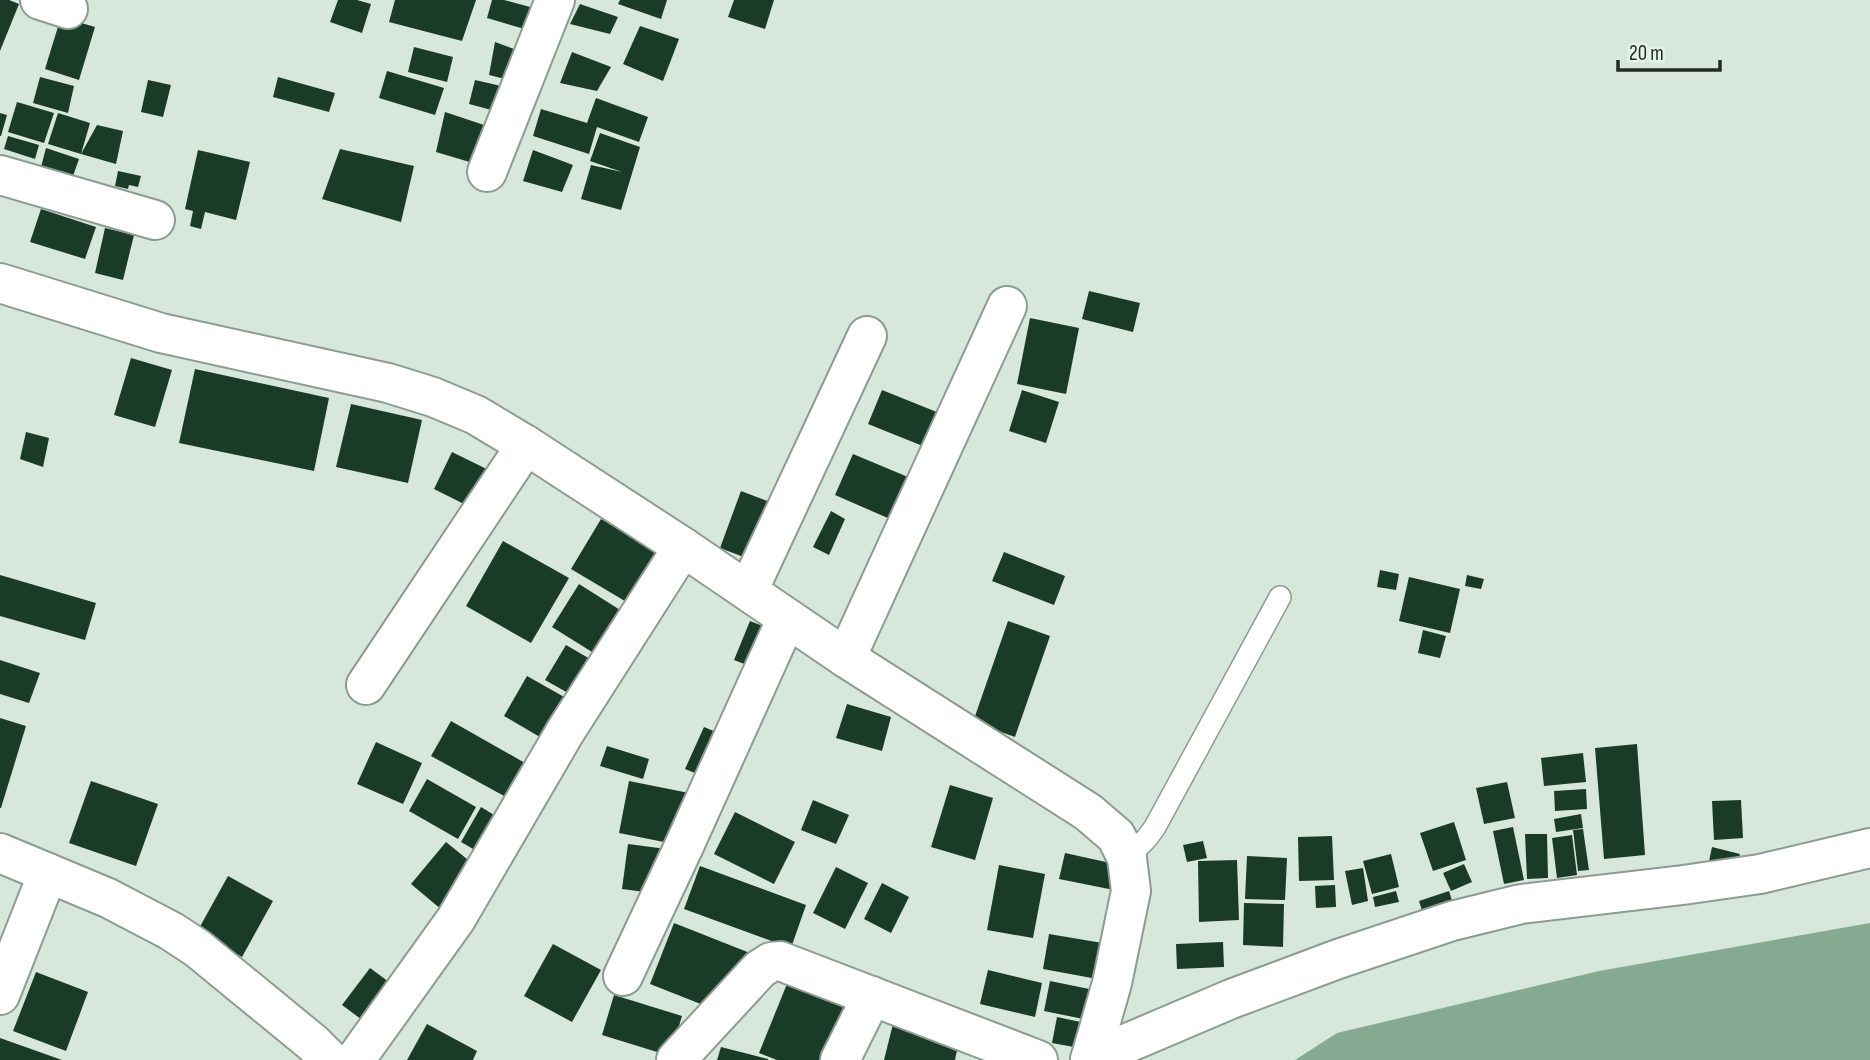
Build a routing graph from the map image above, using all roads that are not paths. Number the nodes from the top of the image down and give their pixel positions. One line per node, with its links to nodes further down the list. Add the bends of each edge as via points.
1 (555, 0): 2 (street)
2 (487, 172)
3 (0, 175): 4 (street)
4 (155, 220)
5 (2, 291): 8 (street, via 160,333 388,383 476,415)
6 (1007, 306): 13 (street)
7 (867, 336): 10 (street)
8 (526, 445): 9 (street); 14 (street)
9 (683, 547): 10 (street); 24 (street, via 565,732 456,919)
10 (748, 591): 12 (street)
11 (1280, 597): 17 (lane, via 1155,827)
12 (787, 618): 13 (street); 19 (street)
13 (846, 658): 17 (street, via 1088,812 1116,836)
14 (366, 685)
15 (1870, 848): 22 (street, via 1760,874 1521,904 1452,921 1243,994)
16 (0, 853): 18 (street)
17 (1127, 859): 22 (street, via 1131,891)
18 (48, 873): 20 (street); 23 (street, via 171,930)
19 (623, 976)
20 (0, 995)
21 (872, 996): 25 (street, via 789,964 771,962); 26 (street); 27 (street)
22 (1090, 1059)
23 (330, 1060)
24 (355, 1060)
25 (676, 1060)
26 (840, 1060)
27 (1038, 1060)

